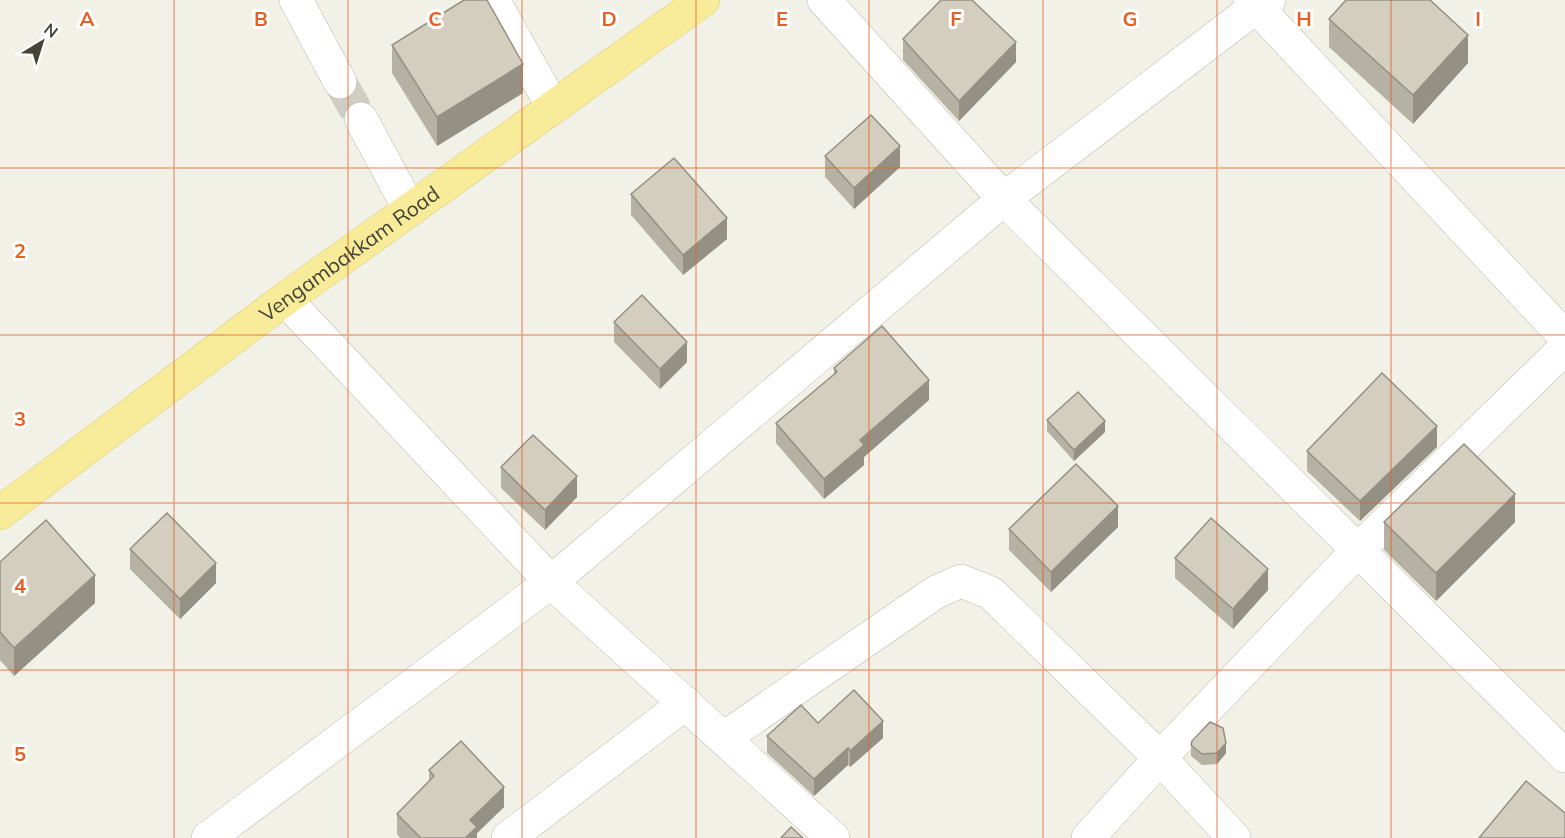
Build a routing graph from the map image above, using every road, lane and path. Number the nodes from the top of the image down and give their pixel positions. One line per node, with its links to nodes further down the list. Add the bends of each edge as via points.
1 (296, 0): 6 (street)
2 (494, 0): 7 (street)
3 (703, 0): 7 (main road, Vengambakkam Road)
4 (824, 0): 9 (street)
5 (1258, 2): 9 (street); 12 (street)
6 (340, 82)
7 (553, 107): 10 (main road, Vengambakkam Road)
8 (361, 119): 10 (street)
9 (1004, 199): 15 (street); 16 (street)
10 (410, 210): 11 (main road, Vengambakkam Road)
11 (285, 299): 14 (main road, Vengambakkam Road); 16 (street)
12 (1565, 337)
13 (1565, 348): 15 (street)
14 (0, 513)
15 (1358, 550): 19 (street); 20 (street)
16 (551, 582): 17 (street); 22 (street)
17 (686, 703): 18 (street); 23 (street)
18 (724, 738): 20 (street, via 936,592 961,581 991,593); 21 (street)
19 (1565, 756)
20 (1160, 758): 24 (street); 25 (street)
21 (818, 834)
22 (208, 838)
23 (508, 838)
24 (1088, 838)
25 (1234, 838)

